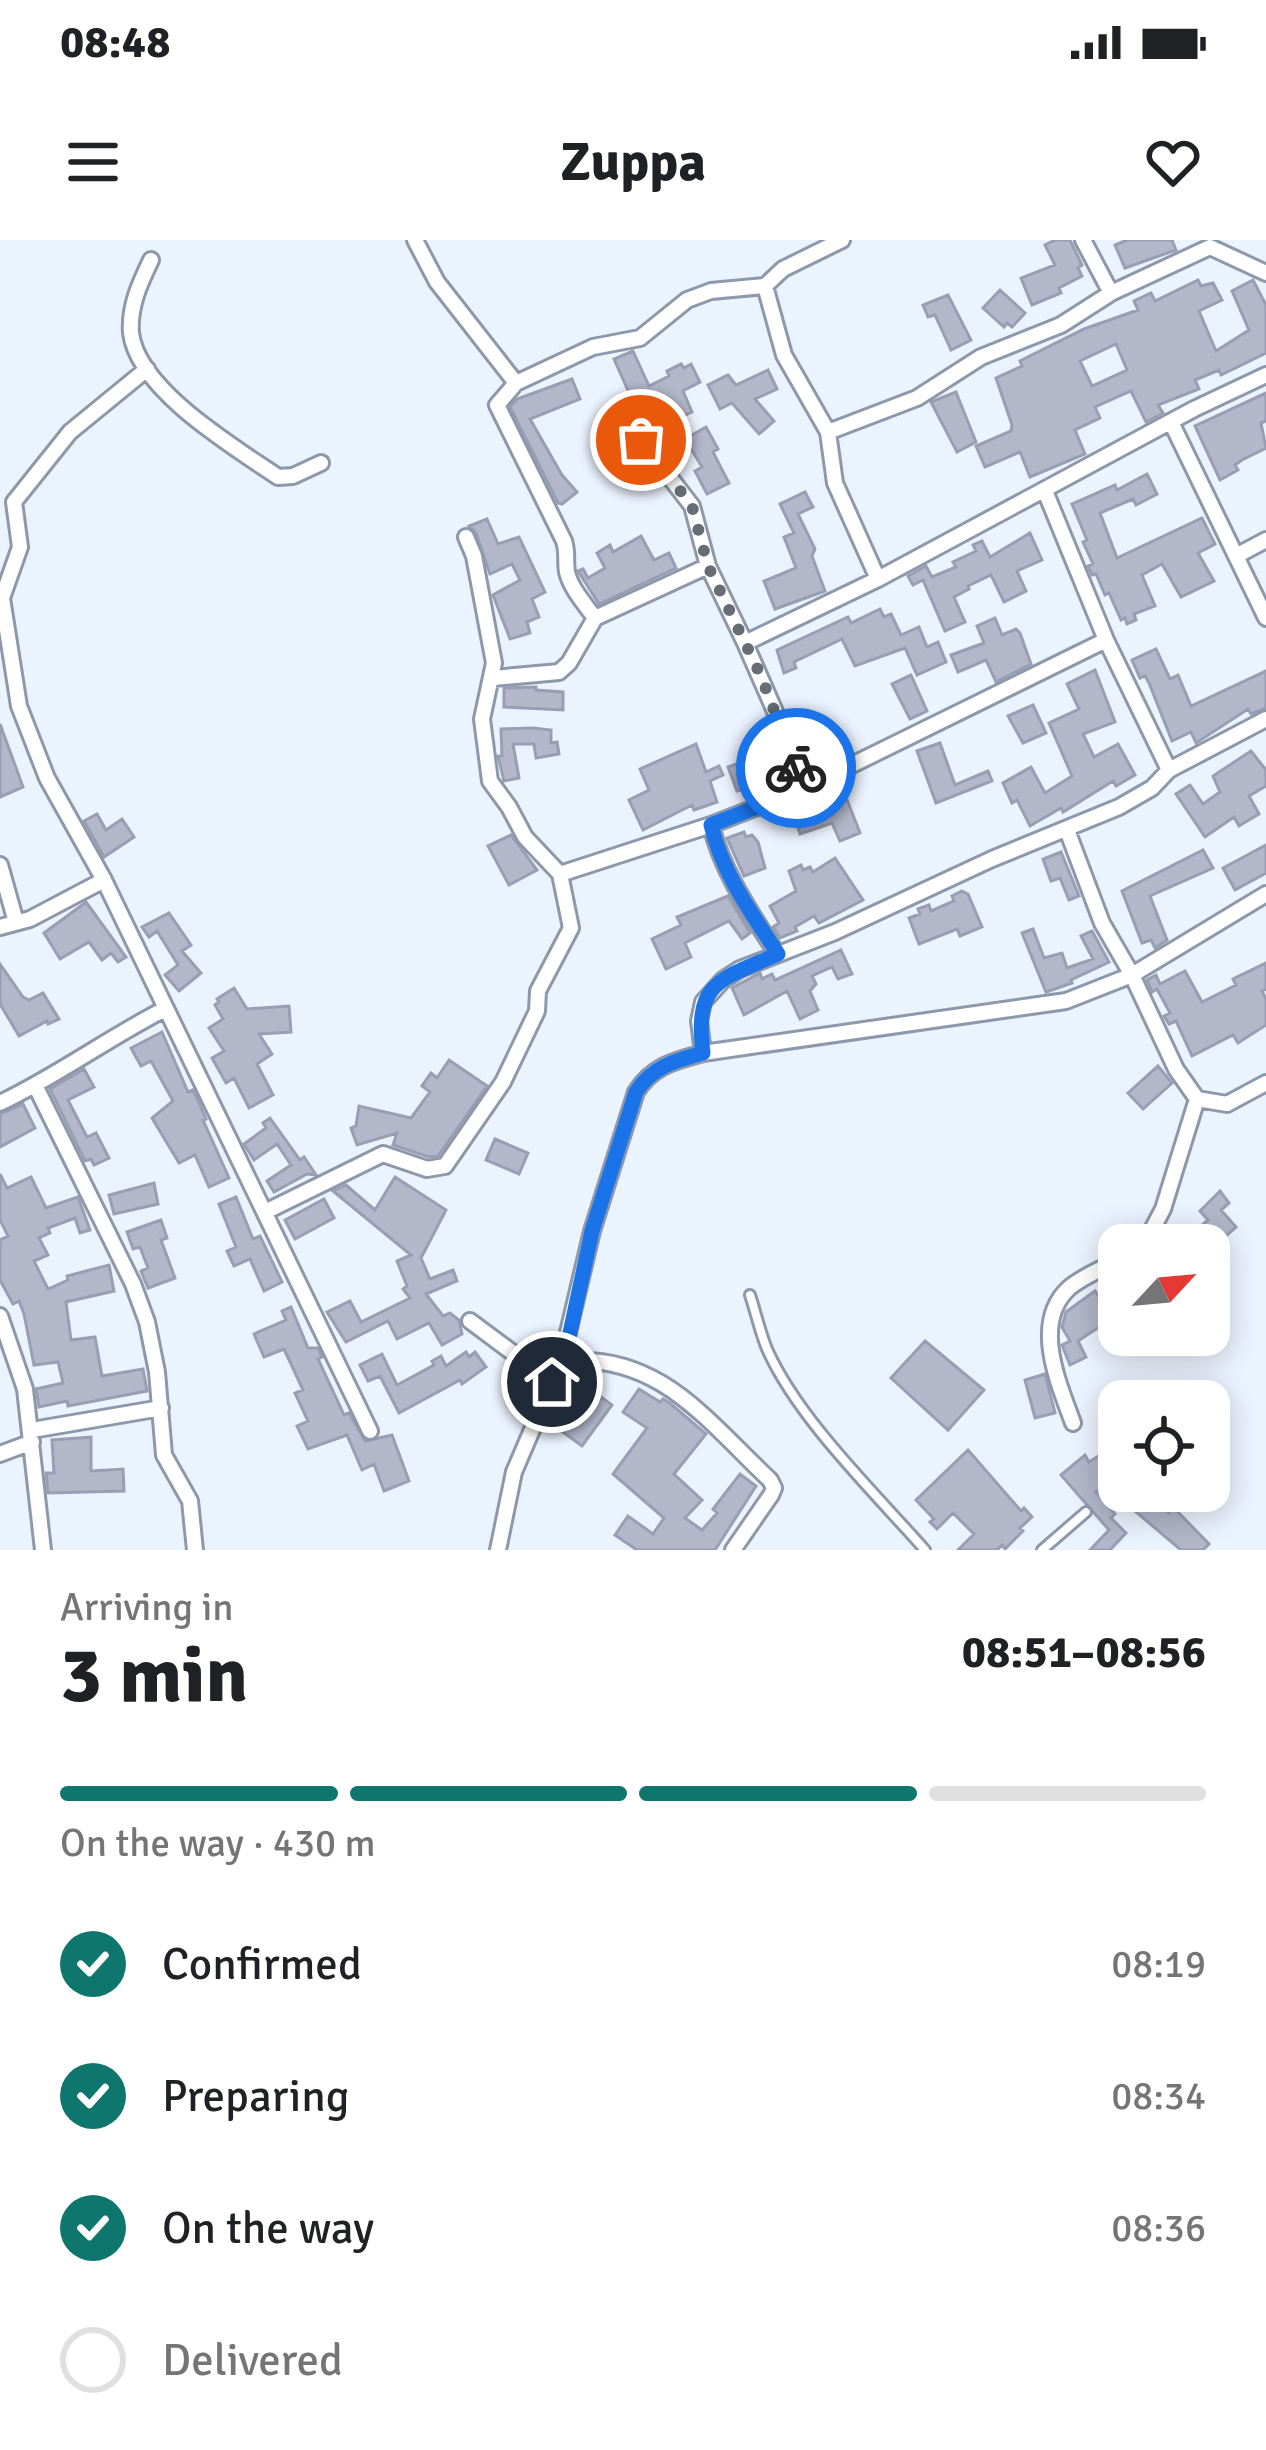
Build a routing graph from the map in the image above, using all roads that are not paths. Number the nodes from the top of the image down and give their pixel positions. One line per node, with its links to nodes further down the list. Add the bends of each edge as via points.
1 (415, 240): 11 (street, via 436,282)
2 (842, 240): 7 (street)
3 (1083, 240): 8 (street)
4 (1204, 244): 6 (street); 8 (street)
5 (151, 260): 9 (street, via 134,296 131,332)
6 (1266, 273)
7 (765, 286): 11 (street, via 687,300 640,338 592,347); 13 (street, via 784,355)
8 (1111, 293): 13 (street, via 917,398)
9 (147, 369): 15 (street, via 181,407 278,477); 34 (street, via 70,432 21,490 14,514 20,547 2,598 29,734)
10 (1266, 375): 12 (street)
11 (516, 383): 22 (street, via 497,405)
12 (1172, 422): 16 (street); 19 (street)
13 (828, 432): 21 (street, via 835,483)
14 (641, 440): 20 (street, via 687,496)
15 (322, 463)
16 (1045, 491): 21 (street); 24 (street)
17 (466, 537): 26 (street)
18 (1266, 540): 19 (street)
19 (1236, 556): 23 (street)
20 (708, 566): 22 (street); 25 (street)
21 (878, 579): 25 (street)
22 (595, 618): 26 (street, via 559,672)
23 (1266, 618)
24 (1106, 640): 28 (street); 29 (street)
25 (745, 644): 29 (street)
26 (493, 678): 33 (street, via 482,719 490,781)
27 (1266, 719): 28 (street)
28 (1169, 770): 31 (street, via 1152,788)
29 (803, 789): 30 (street)
30 (711, 825): 33 (street); 38 (street, via 742,898)
31 (1067, 830): 38 (street); 39 (street, via 1102,923)
32 (0, 865): 36 (street)
33 (560, 874): 46 (street, via 572,928 503,1082 445,1166 427,1169 383,1154)
34 (104, 880): 36 (street); 40 (street)
35 (1266, 894): 39 (street)
36 (16, 922): 37 (street)
37 (0, 927)
38 (778, 954): 41 (street, via 712,990 699,1021)
39 (1132, 975): 41 (street, via 1040,1008); 44 (street)
40 (165, 1009): 43 (street); 46 (street)
41 (703, 1053): 52 (street, via 662,1065 636,1092)
42 (1266, 1084): 44 (street, via 1227,1103)
43 (36, 1087): 45 (street); 54 (street, via 134,1284)
44 (1197, 1099): 47 (street)
45 (0, 1103)
46 (265, 1212): 56 (street)
47 (1155, 1224)
48 (1098, 1271): 55 (street, via 1073,1285 1054,1311 1051,1353)
49 (750, 1295): 64 (lane, via 779,1372)
50 (0, 1316): 57 (street)
51 (470, 1321): 53 (street)
52 (560, 1362): 53 (street); 63 (street, via 584,1359 657,1378 770,1480 771,1495)
53 (552, 1382): 62 (street, via 514,1472)
54 (161, 1408): 57 (street); 61 (street, via 164,1455 190,1501)
55 (1073, 1423)
56 (370, 1431)
57 (32, 1436): 58 (street); 60 (street)
58 (0, 1454)
59 (1086, 1512): 65 (lane)
60 (43, 1550)
61 (195, 1550)
62 (498, 1550)
63 (733, 1550)
64 (925, 1550)
65 (1042, 1550)

